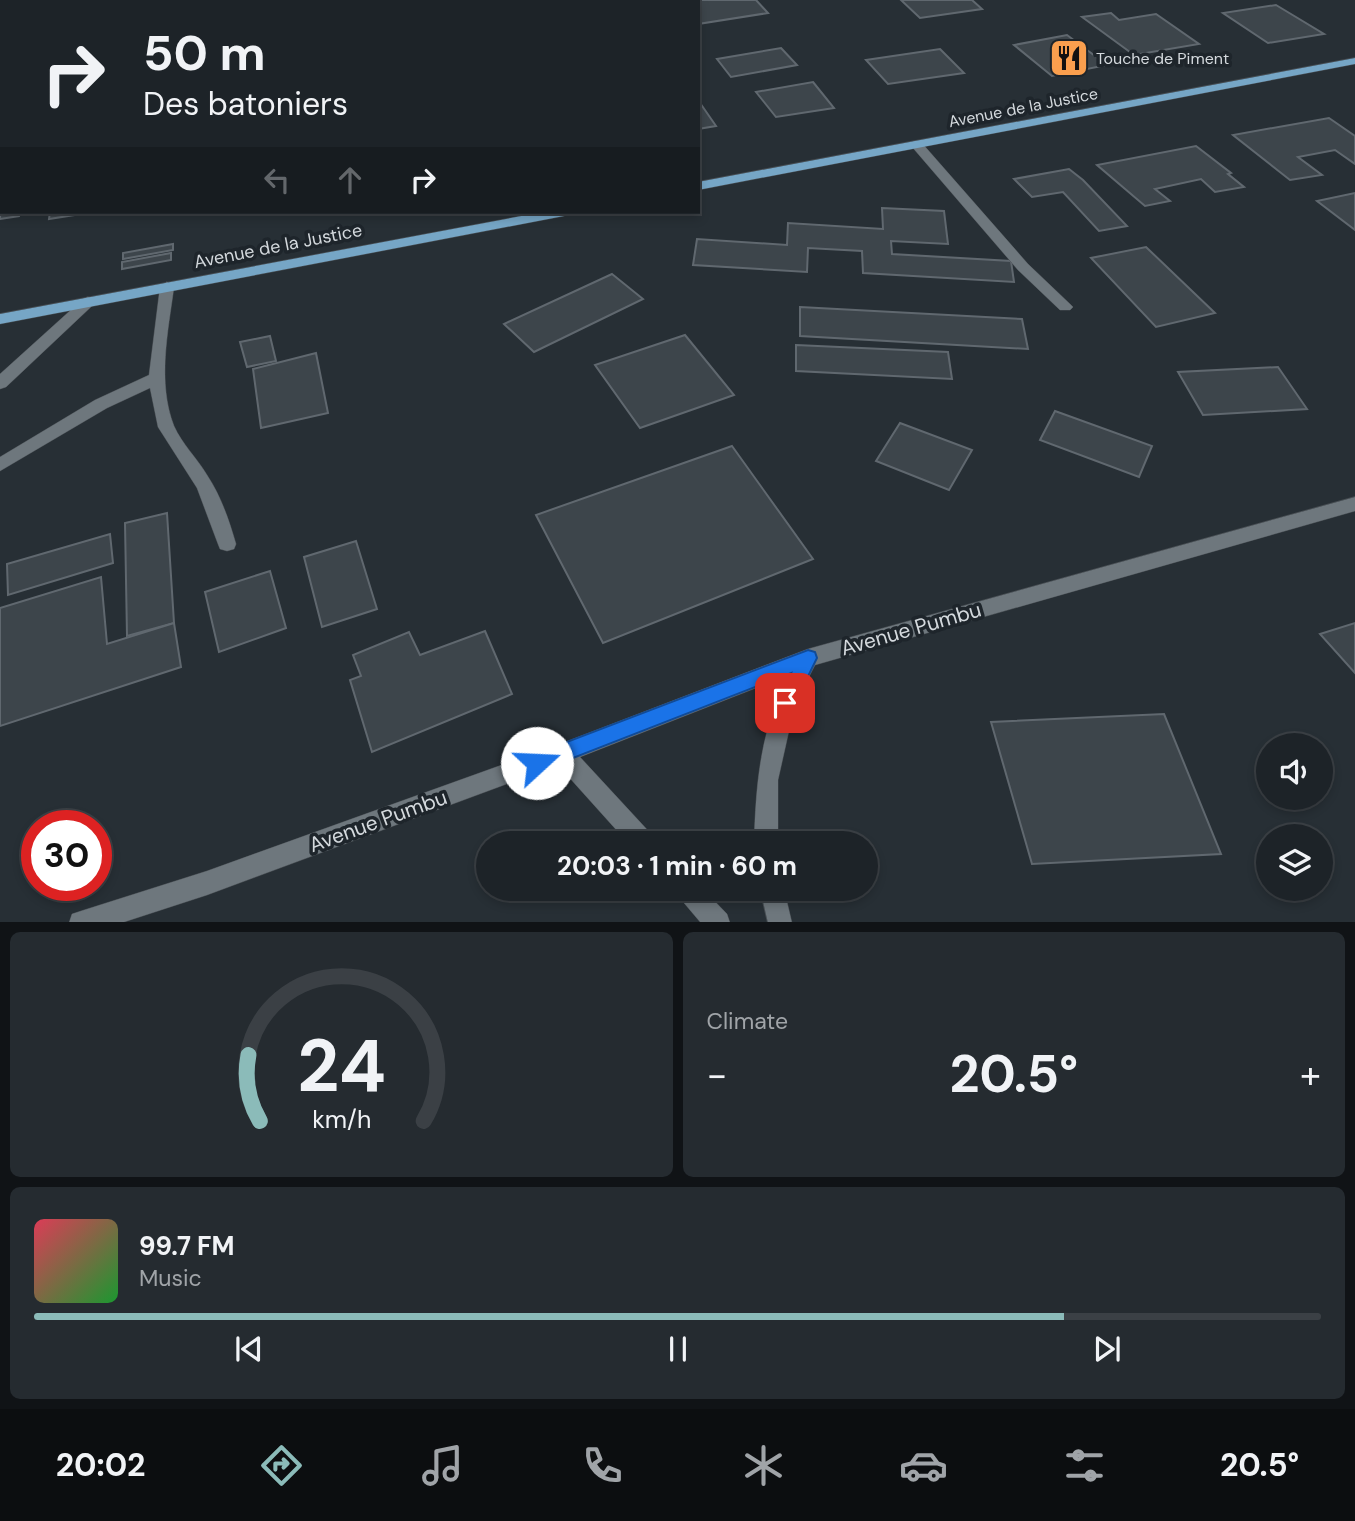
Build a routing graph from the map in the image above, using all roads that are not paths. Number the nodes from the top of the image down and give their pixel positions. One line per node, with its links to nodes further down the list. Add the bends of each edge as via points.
1 (1355, 61): 2 (main road, Avenue de la Justice)
2 (917, 145): 3 (main road, Avenue de la Justice); 7 (street, via 1023,267)
3 (700, 186)
4 (553, 214): 5 (main road, Avenue de la Justice)
5 (167, 287): 6 (main road, Avenue de la Justice); 9 (street)
6 (89, 302): 8 (main road, Avenue de la Justice); 10 (street)
7 (1065, 307)
8 (0, 319)
9 (155, 379): 11 (street, via 100,404); 13 (street, via 174,444 213,500)
10 (0, 383)
11 (0, 465)
12 (1355, 503): 14 (street, Avenue Pumbu)
13 (227, 544)
14 (808, 658): 15 (street, Avenue Pumbu); 17 (street, via 785,703 767,780)
15 (562, 754): 16 (street); 20 (street, Avenue Pumbu, via 207,883)
16 (633, 831)
17 (766, 831)
18 (698, 901): 21 (street)
19 (775, 901): 22 (street)
20 (81, 922)
21 (718, 922)
22 (780, 922)

